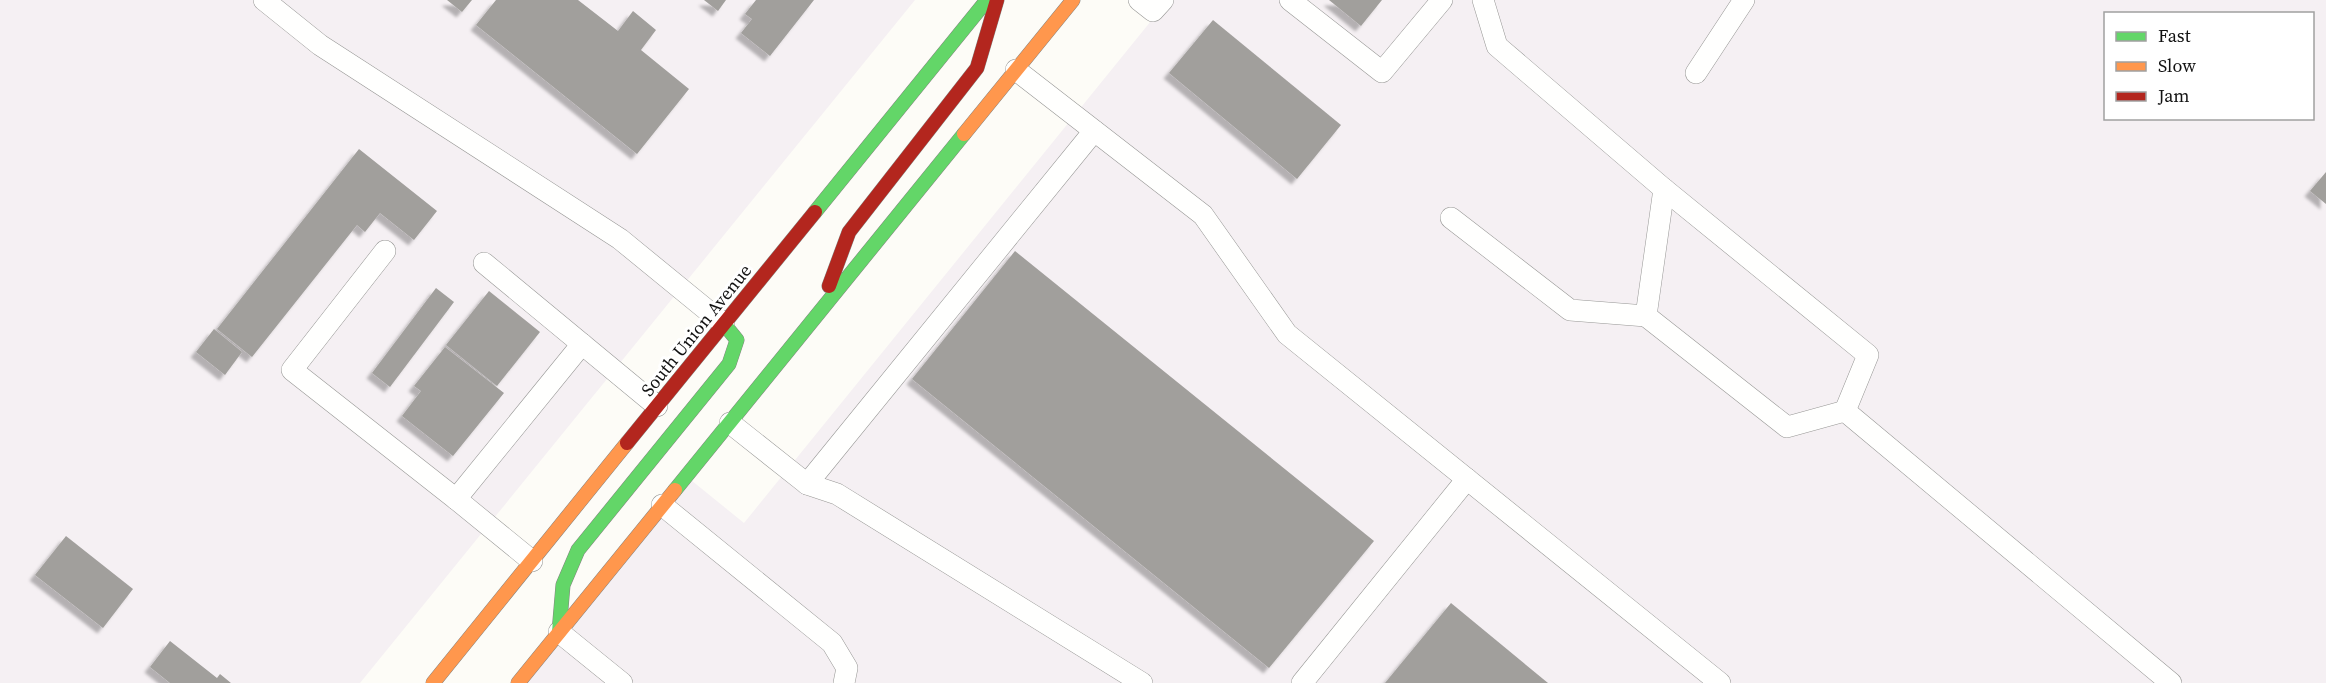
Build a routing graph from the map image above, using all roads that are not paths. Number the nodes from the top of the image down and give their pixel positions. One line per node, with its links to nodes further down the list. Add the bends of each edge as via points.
1 (264, 0): 20 (lane, via 321,45 620,239)
2 (987, 0): 20 (main road, South Union Avenue)
3 (997, 0): 18 (main road, via 977,68 849,232)
4 (1073, 0): 11 (main road)
5 (1139, 0): 6 (lane, via 1153,11)
6 (1162, 0)
7 (1290, 0): 8 (lane, via 1382,72)
8 (1442, 0)
9 (1483, 0): 14 (lane, via 1497,46)
10 (1744, 0): 12 (lane)
11 (1016, 70): 13 (lane); 18 (main road)
12 (1696, 73)
13 (1094, 130): 25 (lane, via 1203,215 1287,334); 26 (lane)
14 (1664, 189): 19 (lane); 23 (lane, via 1868,355)
15 (1451, 219): 19 (lane, via 1570,310)
16 (385, 251): 27 (lane, via 292,370)
17 (484, 263): 21 (lane)
18 (819, 313): 24 (main road)
19 (1647, 316): 23 (lane, via 1787,427)
20 (724, 324): 22 (main road, South Union Avenue); 30 (main road, via 737,340 729,364 578,550 563,585)
21 (582, 344): 22 (lane); 27 (lane)
22 (657, 406): 29 (main road, South Union Avenue)
23 (1845, 411): 40 (lane)
24 (729, 423): 26 (lane); 28 (main road)
25 (1467, 479): 38 (lane); 39 (lane)
26 (807, 484): 37 (lane, via 837,494)
27 (456, 499): 29 (lane)
28 (662, 505): 30 (main road); 36 (lane, via 832,643 847,668)
29 (532, 561): 31 (main road, South Union Avenue)
30 (559, 632): 34 (main road); 35 (lane)
31 (447, 666): 32 (main road, South Union Avenue); 33 (main road)
32 (433, 683)
33 (451, 683)
34 (518, 683)
35 (622, 683)
36 (844, 683)
37 (1142, 683)
38 (1302, 683)
39 (1720, 683)
40 (2170, 683)

